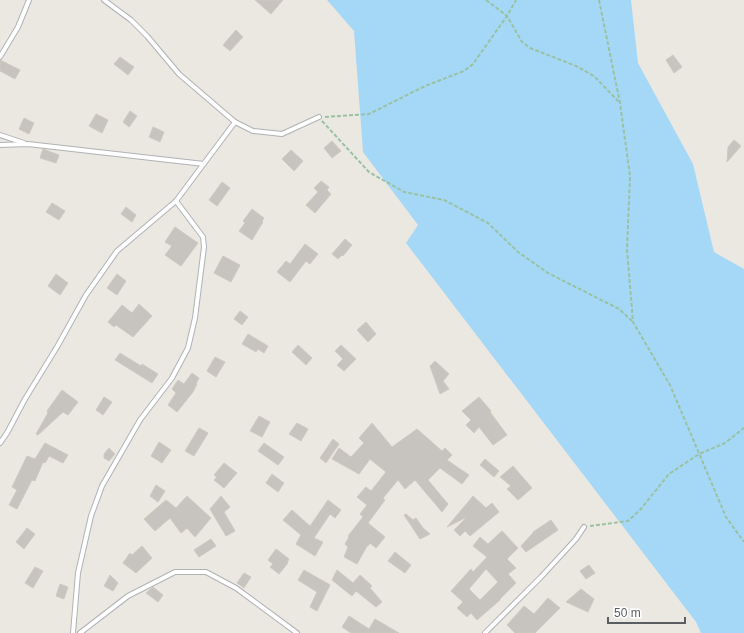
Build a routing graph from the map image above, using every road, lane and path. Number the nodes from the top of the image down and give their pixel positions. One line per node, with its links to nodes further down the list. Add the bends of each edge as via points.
1 (29, 0): 7 (lane, via 18,28)
2 (104, 0): 10 (lane, via 131,20 148,36 179,74)
3 (486, 0): 6 (path)
4 (516, 0): 6 (path)
5 (599, 0): 8 (path)
6 (507, 16): 8 (path, via 522,42 530,48 594,76); 9 (path, via 473,64 464,71 425,86 369,114)
7 (0, 57)
8 (620, 103): 16 (path, via 630,176 627,250)
9 (319, 118): 10 (lane, via 282,134 253,131); 16 (path, via 369,172 404,192 444,200 488,223 518,252 548,273 619,309)
10 (235, 122): 14 (lane)
11 (0, 135): 12 (lane)
12 (28, 144): 13 (lane); 14 (lane)
13 (0, 146)
14 (204, 164): 15 (lane)
15 (176, 201): 18 (lane, via 117,251 86,294); 22 (lane, via 203,237 204,247 195,318 188,348 172,378 140,420 102,486 91,516 78,573)
16 (632, 322): 19 (path, via 670,385)
17 (744, 428): 19 (path, via 725,443)
18 (0, 443)
19 (699, 454): 20 (path, via 669,474 628,521); 21 (path, via 726,517)
20 (584, 527): 25 (lane, via 541,577)
21 (744, 542)
22 (73, 633)
23 (80, 633): 24 (lane, via 128,596 175,572 206,572 236,588)
24 (297, 633)
25 (485, 633)

